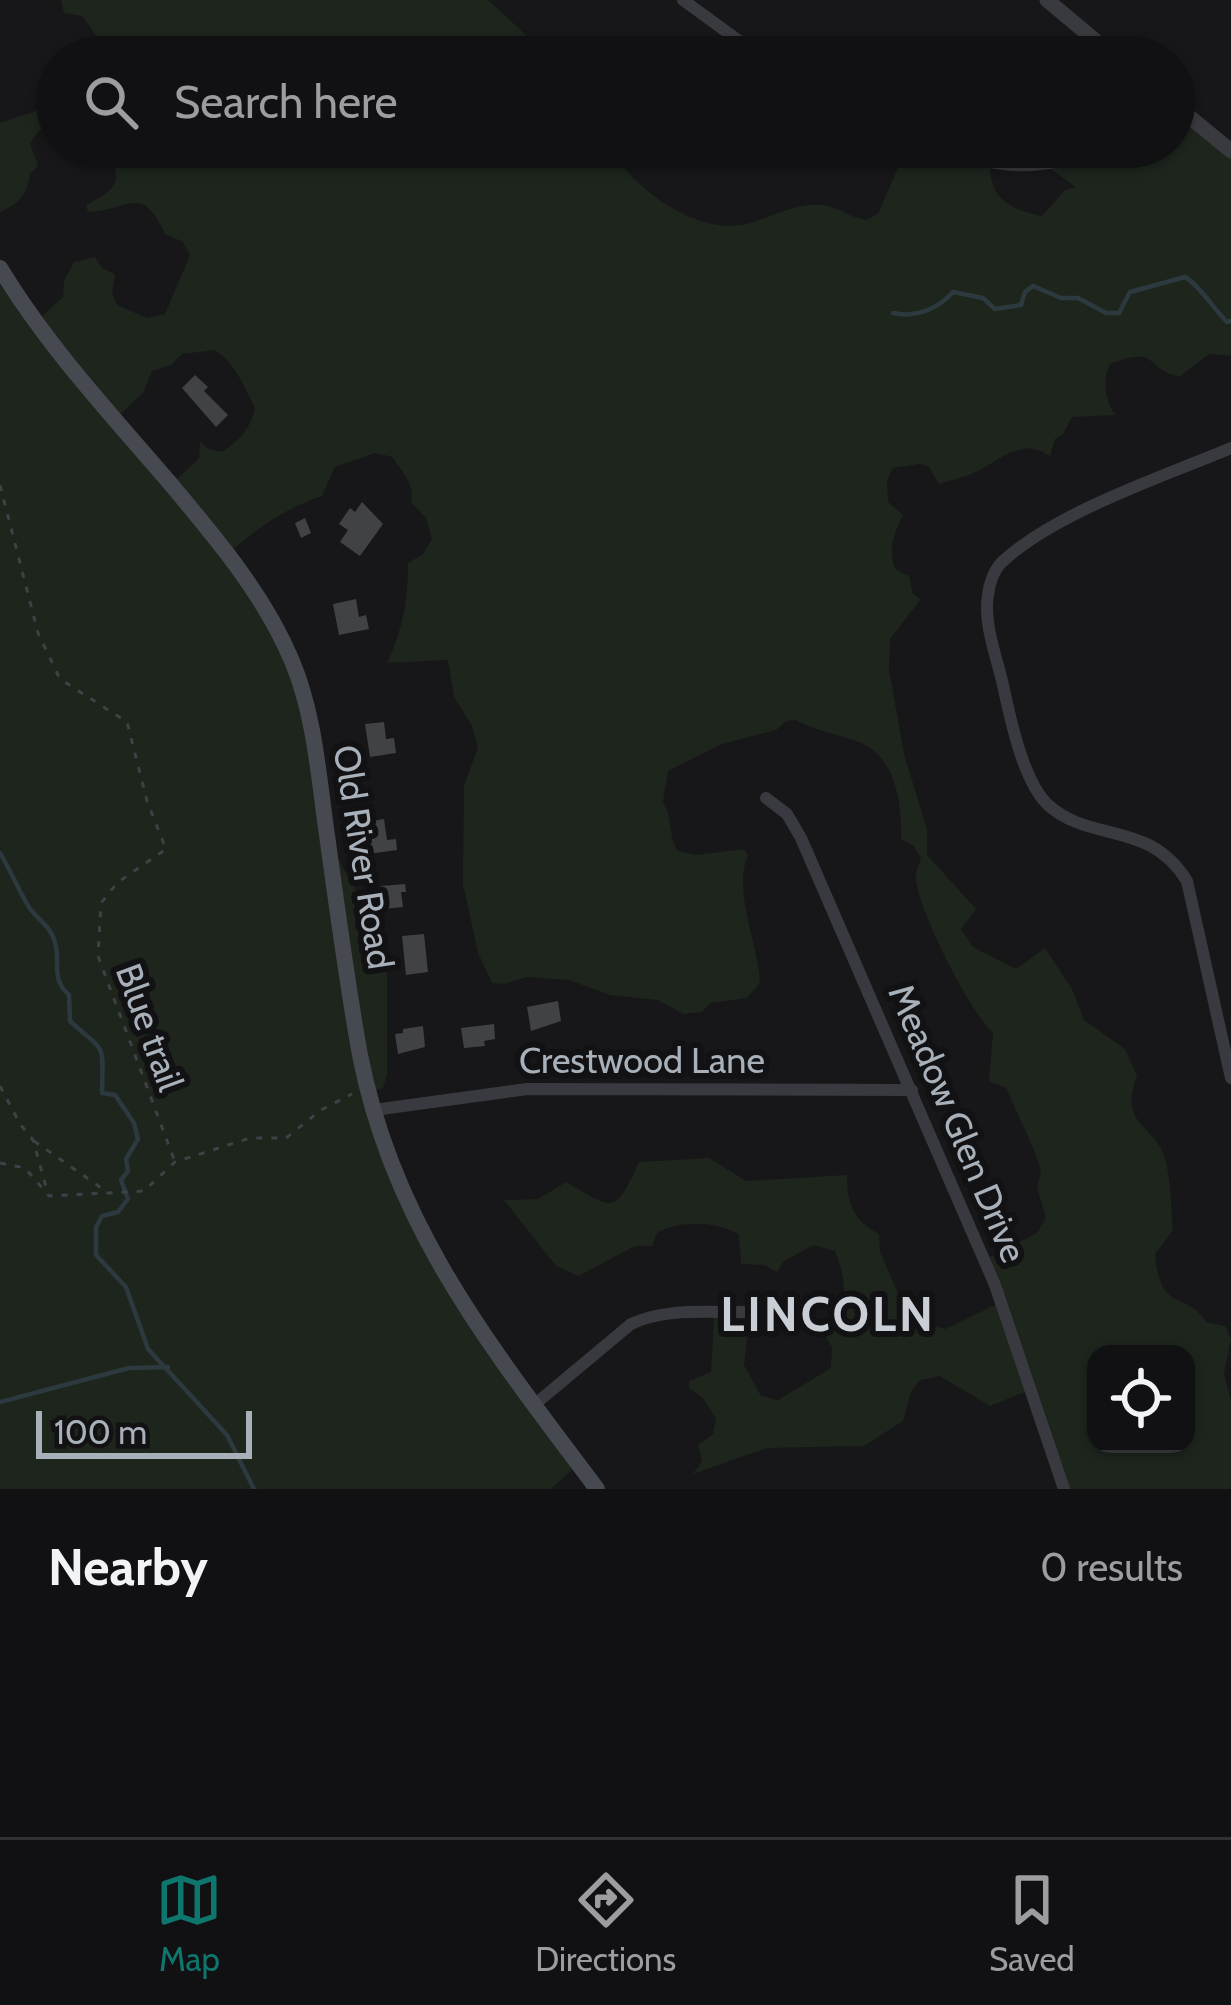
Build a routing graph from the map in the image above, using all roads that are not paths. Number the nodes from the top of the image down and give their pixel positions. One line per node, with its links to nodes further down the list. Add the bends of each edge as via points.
1 (682, 0): 3 (street)
2 (1047, 0): 4 (street)
3 (732, 36)
4 (1090, 36)
5 (1195, 121): 6 (street)
6 (1231, 151)
7 (0, 268): 12 (main road, Old River Road, via 30,317 248,582 293,662 310,721)
8 (1231, 448): 10 (street, via 1053,528 999,564 986,600 1012,730 1039,794 1063,815 1153,844 1187,881)
9 (766, 798): 11 (street, Meadow Glen Drive, via 801,838)
10 (1231, 1078)
11 (912, 1090): 12 (street, Crestwood Lane, via 527,1089); 16 (street, Meadow Glen Drive, via 1000,1297)
12 (371, 1101): 14 (main road, Old River Road, via 423,1239)
13 (749, 1312): 14 (street, via 648,1316)
14 (534, 1405): 15 (main road, Old River Road)
15 (597, 1489)
16 (1064, 1489)

